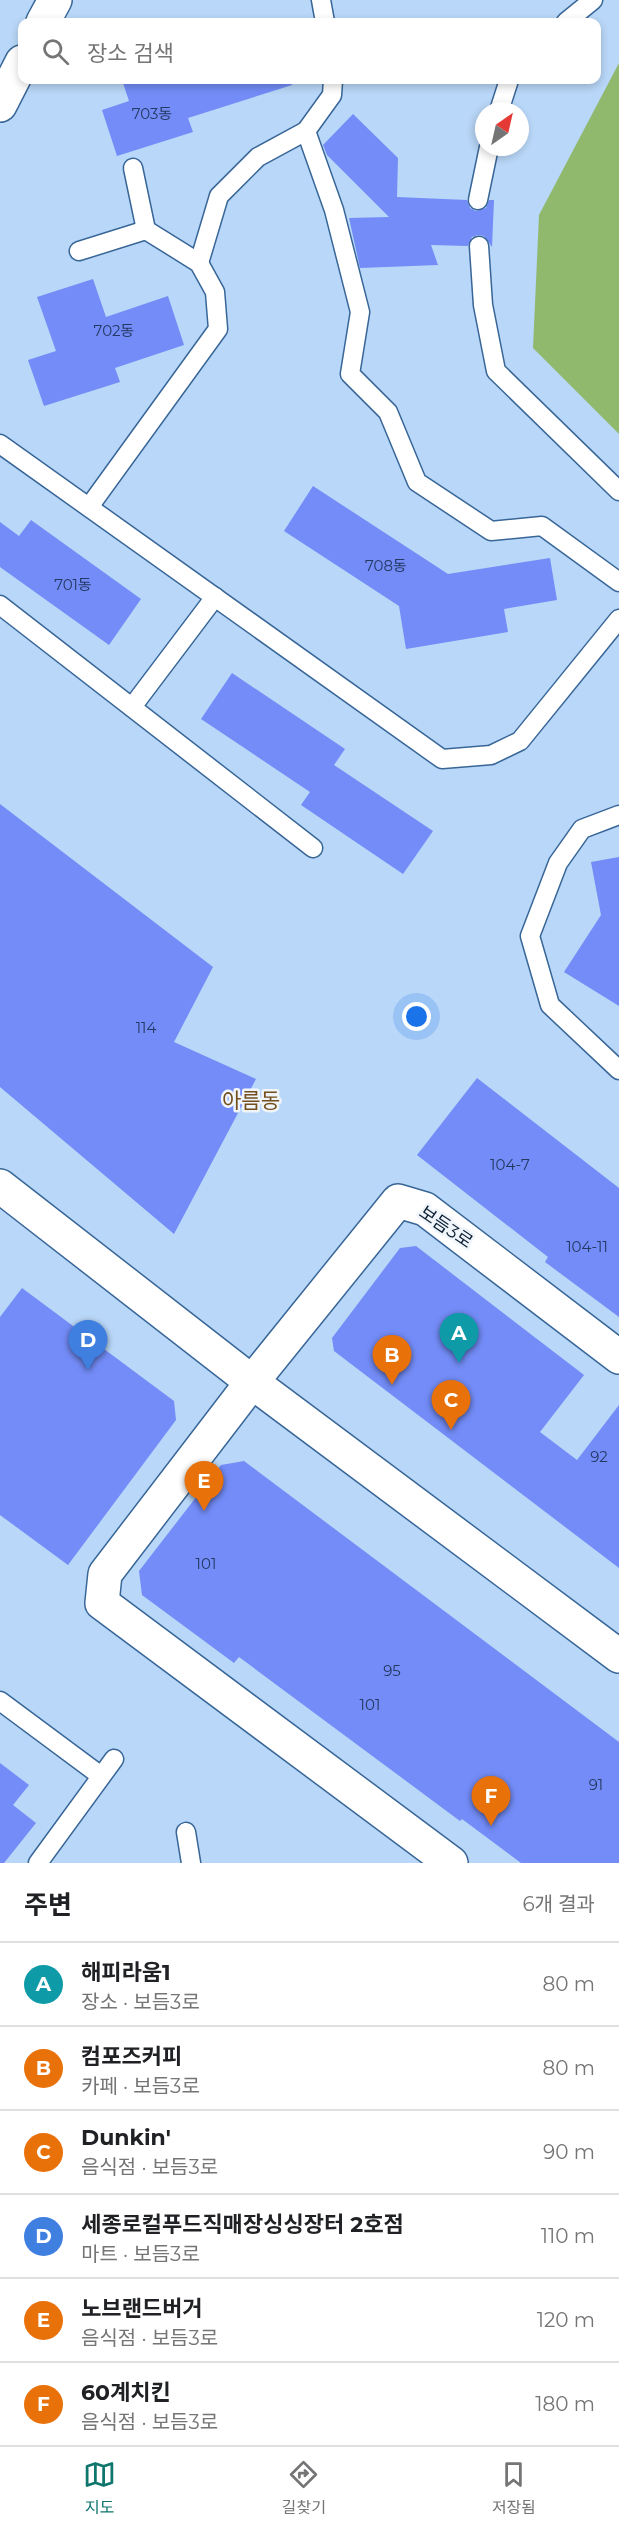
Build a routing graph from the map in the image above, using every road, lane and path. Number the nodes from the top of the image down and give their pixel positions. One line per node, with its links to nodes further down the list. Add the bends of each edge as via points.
1 (55, 0): 4 (street)
2 (321, 0): 5 (lane)
3 (593, 0): 6 (lane)
4 (45, 18)
5 (324, 18)
6 (571, 18)
7 (18, 70): 11 (street)
8 (333, 84): 12 (lane, via 332,95)
9 (508, 84): 10 (lane)
10 (502, 102)
11 (0, 105)
12 (306, 131): 19 (lane, via 258,157 219,196); 23 (lane, via 334,210 360,312 350,374 388,412 417,482 491,531 542,526)
13 (487, 156): 15 (lane)
14 (133, 168): 16 (lane)
15 (478, 200)
16 (146, 230): 18 (lane); 19 (lane)
17 (479, 246): 21 (lane, via 483,306 496,370)
18 (79, 251)
19 (198, 262): 22 (lane, via 215,292 218,329)
20 (0, 444): 22 (lane)
21 (619, 491)
22 (88, 507): 24 (lane)
23 (619, 582)
24 (215, 597): 26 (lane, via 442,759 491,754 520,741); 27 (lane)
25 (0, 605): 27 (lane)
26 (619, 619)
27 (132, 707): 29 (lane)
28 (619, 815): 30 (lane, via 582,829 558,863 530,936 550,1005)
29 (313, 848)
30 (619, 1070)
31 (0, 1186): 33 (street)
32 (619, 1357): 33 (street, 보듬3로, via 425,1209 398,1201)
33 (252, 1382): 34 (street); 41 (street, via 105,1574 102,1603)
34 (619, 1656)
35 (0, 1701): 37 (lane)
36 (114, 1759): 37 (lane)
37 (101, 1776): 39 (lane)
38 (186, 1832): 40 (lane)
39 (38, 1863)
40 (190, 1863)
41 (452, 1863)

